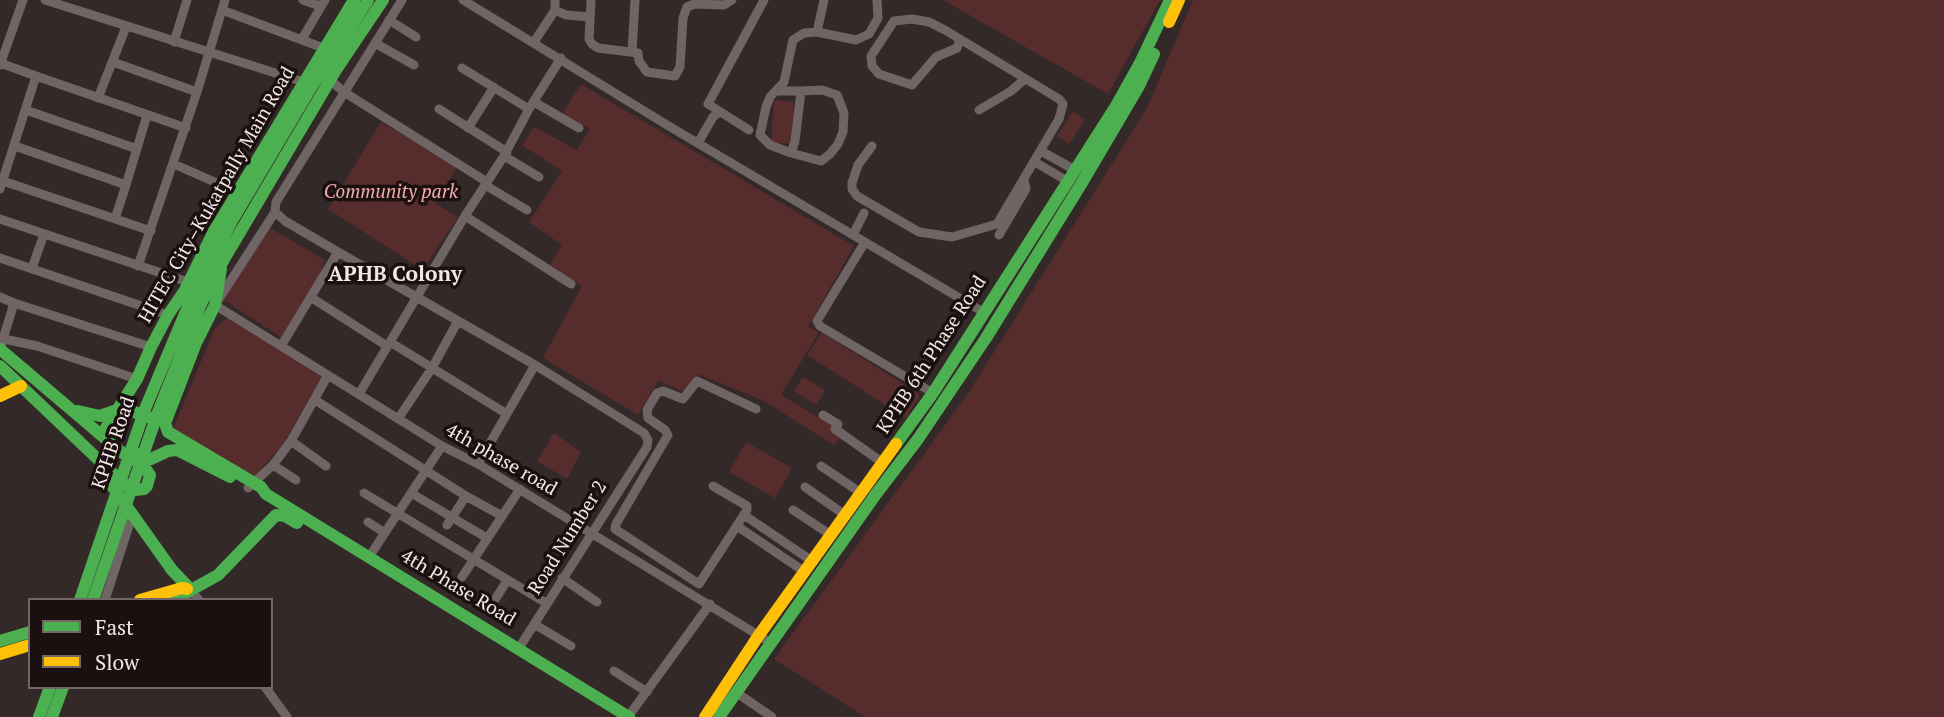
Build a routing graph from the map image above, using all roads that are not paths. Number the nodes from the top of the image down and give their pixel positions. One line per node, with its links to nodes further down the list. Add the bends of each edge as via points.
1 (23, 0): 26 (street)
2 (45, 0): 25 (street)
3 (187, 0): 31 (street)
4 (303, 0): 19 (street)
5 (354, 0): 34 (street, HITEC City–Kukatpally Main Road)
6 (368, 0): 45 (street)
7 (383, 0): 44 (street, HITEC City–Kukatpally Main Road)
8 (402, 0): 23 (street)
9 (463, 0): 32 (street)
10 (591, 0): 22 (street)
11 (635, 0): 35 (street)
12 (732, 0): 18 (street, via 724,5)
13 (764, 0): 57 (street, via 710,99 708,104)
14 (824, 0): 27 (street)
15 (877, 0): 27 (street, via 878,18 869,34 856,40)
16 (1170, 0): 54 (street, KPHB 6th Phase Road)
17 (1180, 0): 54 (street, KPHB 6th Phase Road, via 1139,86)
18 (694, 2): 35 (street, via 684,11 680,67 675,76 647,72 638,53)
19 (323, 3): 29 (street)
20 (224, 5): 29 (street); 36 (street)
21 (555, 5): 22 (street, via 566,15); 32 (street)
22 (590, 17): 35 (street, via 592,44)
23 (390, 20): 28 (street); 33 (street)
24 (0, 27): 26 (street)
25 (126, 27): 31 (street); 38 (street)
26 (12, 31): 39 (street)
27 (817, 32): 47 (street, via 793,40)
28 (416, 37)
29 (302, 39): 34 (street)
30 (960, 40): 30 (street, via 929,22 894,21 870,56 872,66 879,74 912,85 936,57 957,48); 43 (street)
31 (174, 42): 36 (street)
32 (534, 42): 37 (street)
33 (375, 43): 40 (street); 50 (street)
34 (326, 49): 45 (street, HITEC City–Kukatpally Main Road)
35 (632, 52)
36 (209, 54): 45 (street); 49 (street)
37 (561, 58): 52 (street); 63 (street)
38 (113, 62): 49 (street); 51 (street)
39 (0, 64): 42 (street)
40 (414, 65)
41 (462, 68): 46 (street)
42 (36, 76): 51 (street); 55 (street)
43 (1025, 79): 56 (street); 67 (street, via 1063,104)
44 (330, 80): 50 (street); 92 (street, HITEC City–Kukatpally Main Road)
45 (309, 83): 78 (street, HITEC City–Kukatpally Main Road); 100 (street, via 228,229)
46 (494, 87): 52 (street); 60 (street)
47 (778, 91): 48 (street); 68 (street, via 770,97 760,135 770,145)
48 (800, 91): 68 (street); 68 (street, via 837,95 844,114 843,131 831,154 821,161)
49 (197, 92): 59 (street)
50 (344, 92): 75 (street); 80 (street, via 276,202)
51 (98, 98): 58 (street)
52 (531, 105): 61 (street); 69 (street)
53 (439, 109): 60 (street)
54 (1120, 109): 72 (street, KPHB 6th Phase Road); 179 (street, KPHB 6th Phase Road, via 986,338)
55 (26, 110): 64 (street); 66 (street)
56 (979, 110)
57 (718, 114): 62 (street); 63 (street)
58 (147, 115): 59 (street); 66 (street)
59 (186, 128): 71 (street)
60 (468, 128): 69 (street)
61 (579, 128)
62 (748, 130)
63 (698, 143): 87 (street)
64 (15, 146): 76 (street); 77 (street)
65 (872, 146): 74 (street, via 858,165 852,189 919,232 952,237 997,224)
66 (137, 149): 77 (street)
67 (1043, 152): 70 (street); 72 (street)
68 (791, 153)
69 (505, 154): 73 (street); 75 (street)
70 (1035, 162): 72 (street); 74 (street)
71 (174, 164): 78 (street); 85 (street)
72 (1071, 175): 103 (street, KPHB 6th Phase Road)
73 (538, 177)
74 (1024, 180): 88 (street, via 1026,189)
75 (486, 184): 79 (street); 82 (street)
76 (1, 185): 84 (street)
77 (126, 185): 84 (street)
78 (237, 192): 95 (street, HITEC City–Kukatpally Main Road)
79 (527, 210)
80 (275, 212): 90 (street); 102 (street)
81 (864, 213): 87 (street)
82 (465, 216): 96 (street); 98 (street)
83 (0, 219): 86 (street)
84 (115, 219): 85 (street)
85 (151, 231): 93 (street)
86 (44, 234): 93 (street); 94 (street)
87 (853, 235): 89 (street)
88 (999, 235)
89 (865, 242): 103 (street); 117 (street, via 817,321)
90 (338, 252): 98 (street); 99 (street)
91 (0, 258): 94 (street)
92 (223, 261): 100 (street, HITEC City–Kukatpally Main Road); 102 (street, HITEC City–Kukatpally Main Road)
93 (138, 266): 95 (street)
94 (32, 268): 104 (street)
95 (188, 282): 104 (street, HITEC City–Kukatpally Main Road)
96 (571, 285)
97 (0, 297): 101 (street)
98 (417, 297): 105 (street); 106 (street)
99 (312, 298): 106 (street); 108 (street)
100 (196, 302): 167 (street, KPHB Road, via 145,409); 168 (street, KPHB Road)
101 (14, 303): 107 (street); 109 (street)
102 (215, 305): 108 (street, 4th phase road); 127 (street, HITEC City–Kukatpally Main Road)
103 (985, 313): 117 (street, KPHB 6th Phase Road)
104 (168, 315): 109 (street, HITEC City–Kukatpally Main Road)
105 (458, 321): 111 (street); 112 (street)
106 (388, 344): 112 (street); 118 (street)
107 (1, 346): 114 (street); 115 (street, via 37,346)
108 (281, 346): 113 (street, 4th phase road)
109 (151, 347): 115 (street, HITEC City–Kukatpally Main Road)
110 (0, 366): 114 (street)
111 (535, 366): 124 (street); 157 (street, Road Number 2, via 644,433 648,440)
112 (432, 368): 124 (street); 126 (street)
113 (328, 375): 118 (street, 4th phase road); 120 (street)
114 (21, 379): 116 (street); 119 (street); 122 (street); 131 (street)
115 (137, 379): 121 (street, HITEC City–Kukatpally Main Road)
116 (0, 387)
117 (933, 393): 132 (street, KPHB 6th Phase Road)
118 (359, 394): 126 (street, 4th phase road)
119 (0, 396)
120 (315, 400): 129 (street); 137 (street)
121 (119, 408): 122 (street, via 100,416); 127 (street); 128 (street, HITEC City–Kukatpally Main Road)
122 (70, 409): 128 (street)
123 (756, 409): 155 (street, via 697,381 683,399 657,393 647,410 648,418 668,435 615,529 699,584)
124 (507, 414): 133 (street)
125 (823, 415): 132 (street)
126 (398, 419): 130 (street, 4th phase road)
127 (165, 424): 139 (street, 4th Phase Road, via 168,432)
128 (106, 437): 131 (street, via 148,471 150,480 144,489 124,484); 139 (street, 4th Phase Road, via 151,459 177,450)
129 (292, 441): 134 (street); 135 (street)
130 (442, 446): 133 (street, 4th phase road); 137 (street)
131 (90, 455): 151 (street)
132 (883, 463): 144 (street, KPHB 6th Phase Road)
133 (478, 464): 142 (street, 4th phase road)
134 (273, 465): 138 (street); 139 (street)
135 (326, 466)
136 (821, 466): 144 (street)
137 (425, 470): 143 (street); 146 (street)
138 (296, 480)
139 (250, 485): 160 (street, 4th Phase Road, via 261,487)
140 (713, 486): 149 (street, via 747,506)
141 (805, 487): 150 (street)
142 (520, 489): 152 (street); 157 (street, 4th phase road)
143 (411, 493): 148 (street); 153 (street)
144 (861, 493): 150 (street, KPHB 6th Phase Road)
145 (364, 494): 148 (street)
146 (466, 496): 152 (street); 153 (street)
147 (793, 510): 158 (street)
148 (398, 513): 156 (street); 161 (street)
149 (744, 515): 155 (street); 162 (street)
150 (845, 515): 158 (street, KPHB 6th Phase Road)
151 (132, 516): 166 (street); 169 (street)
152 (502, 516): 159 (street)
153 (450, 521): 159 (street)
154 (368, 522): 156 (street)
155 (737, 526): 162 (street)
156 (385, 533): 160 (street)
157 (590, 533): 164 (street, Road Number 2); 174 (street, 4th phase road)
158 (831, 535): 162 (street, KPHB 6th Phase Road)
159 (487, 538): 161 (street)
160 (369, 557): 182 (street, 4th Phase Road)
161 (472, 560): 163 (street); 165 (street)
162 (808, 566): 177 (street, KPHB 6th Phase Road)
163 (462, 577)
164 (562, 578): 172 (street); 173 (street, Road Number 2)
165 (507, 581): 171 (street); 173 (street)
166 (195, 595): 170 (street, via 182,588); 194 (street, 4th Phase Road, via 270,519 285,516)
167 (81, 598)
168 (94, 598)
169 (106, 598)
170 (147, 598)
171 (495, 601)
172 (597, 602)
173 (547, 603): 175 (street, Road Number 2)
174 (710, 604): 177 (street, 4th phase road); 188 (street)
175 (534, 624): 181 (street); 182 (street, Road Number 2)
176 (28, 633): 178 (street)
177 (759, 635): 179 (street, 4th phase road); 196 (street, KPHB 6th Phase Road)
178 (0, 641)
179 (771, 643): 189 (street, KPHB 6th Phase Road)
180 (28, 646): 183 (street)
181 (571, 646)
182 (519, 648): 195 (street, 4th Phase Road)
183 (0, 654)
184 (614, 671): 188 (street)
185 (49, 689): 191 (street)
186 (61, 689): 192 (street)
187 (266, 689): 193 (street)
188 (647, 692): 195 (street)
189 (737, 693): 190 (street); 197 (street, KPHB 6th Phase Road)
190 (760, 713): 198 (street)
191 (40, 717)
192 (52, 717)
193 (287, 717)
194 (614, 717)
195 (628, 717)
196 (705, 717)
197 (719, 717)
198 (772, 717)

